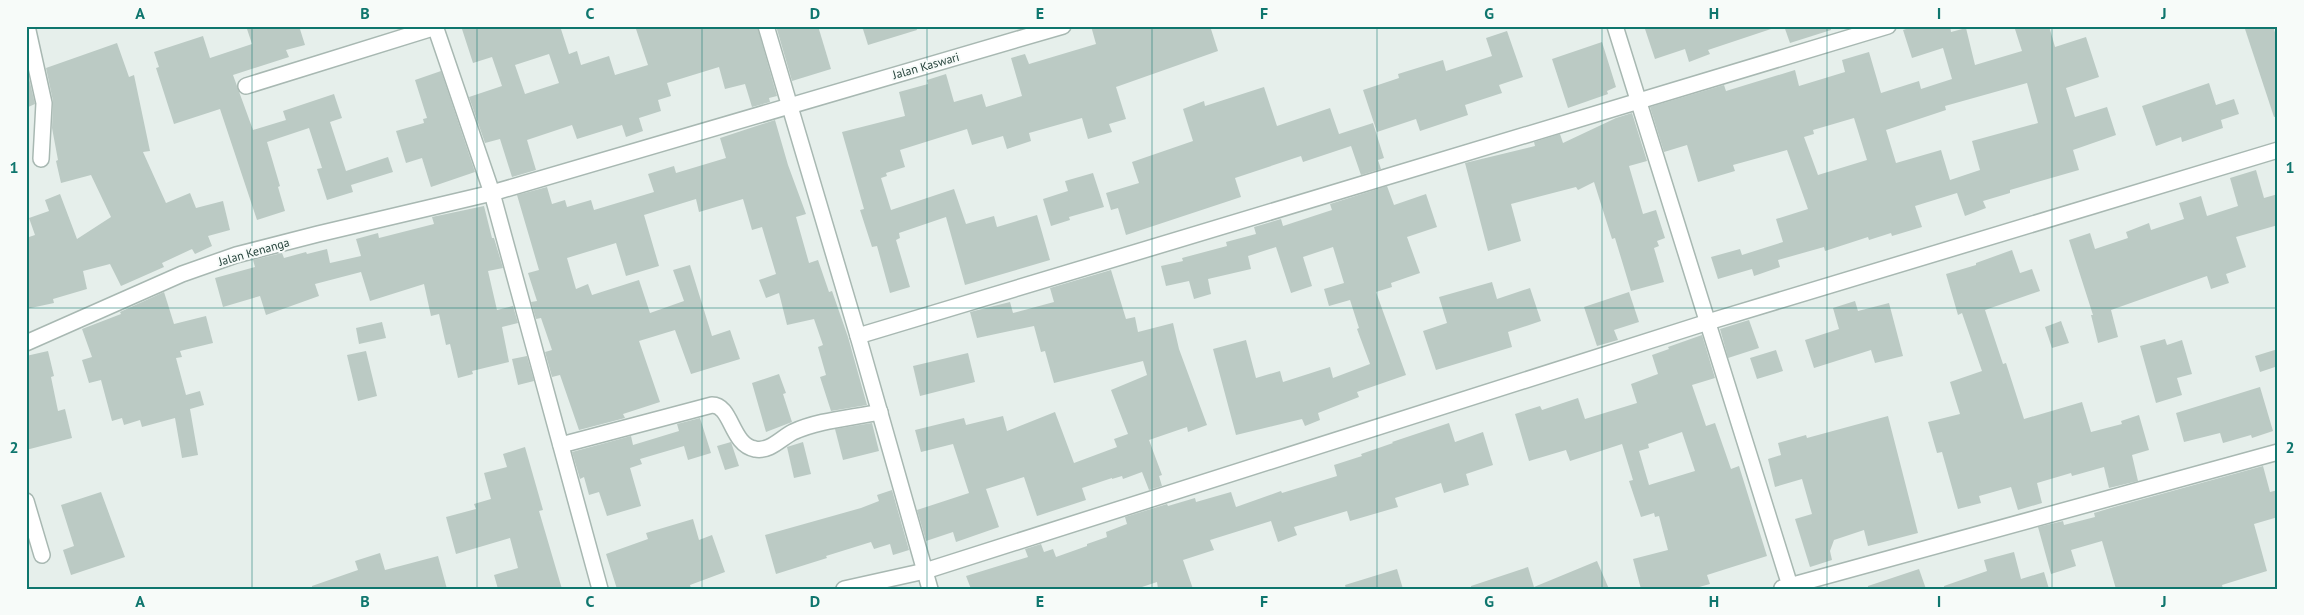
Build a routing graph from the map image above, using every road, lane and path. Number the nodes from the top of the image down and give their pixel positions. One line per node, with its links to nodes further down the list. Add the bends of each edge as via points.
1 (27, 26): 11 (street, via 44,103)
2 (766, 26): 9 (street)
3 (1615, 26): 8 (street)
4 (1888, 26): 8 (street)
5 (436, 27): 7 (street); 12 (street)
6 (1054, 28): 9 (street, Jalan Kaswari)
7 (246, 86)
8 (1639, 101): 13 (street); 14 (street)
9 (788, 106): 12 (street, Jalan Kaswari); 14 (street)
10 (2278, 150): 13 (street)
11 (41, 159)
12 (492, 193): 15 (street, Jalan Kenanga, via 236,255 182,274); 17 (street)
13 (1708, 322): 21 (street); 22 (street)
14 (858, 336): 16 (street)
15 (26, 343)
16 (880, 412): 17 (street, via 807,427 756,450 735,435 724,410 717,405); 21 (street)
17 (561, 445): 23 (street)
18 (2278, 452): 22 (street)
19 (26, 501): 20 (street)
20 (42, 555)
21 (925, 571): 24 (street); 25 (street)
22 (1787, 588)
23 (600, 589)
24 (844, 589)
25 (930, 589)

